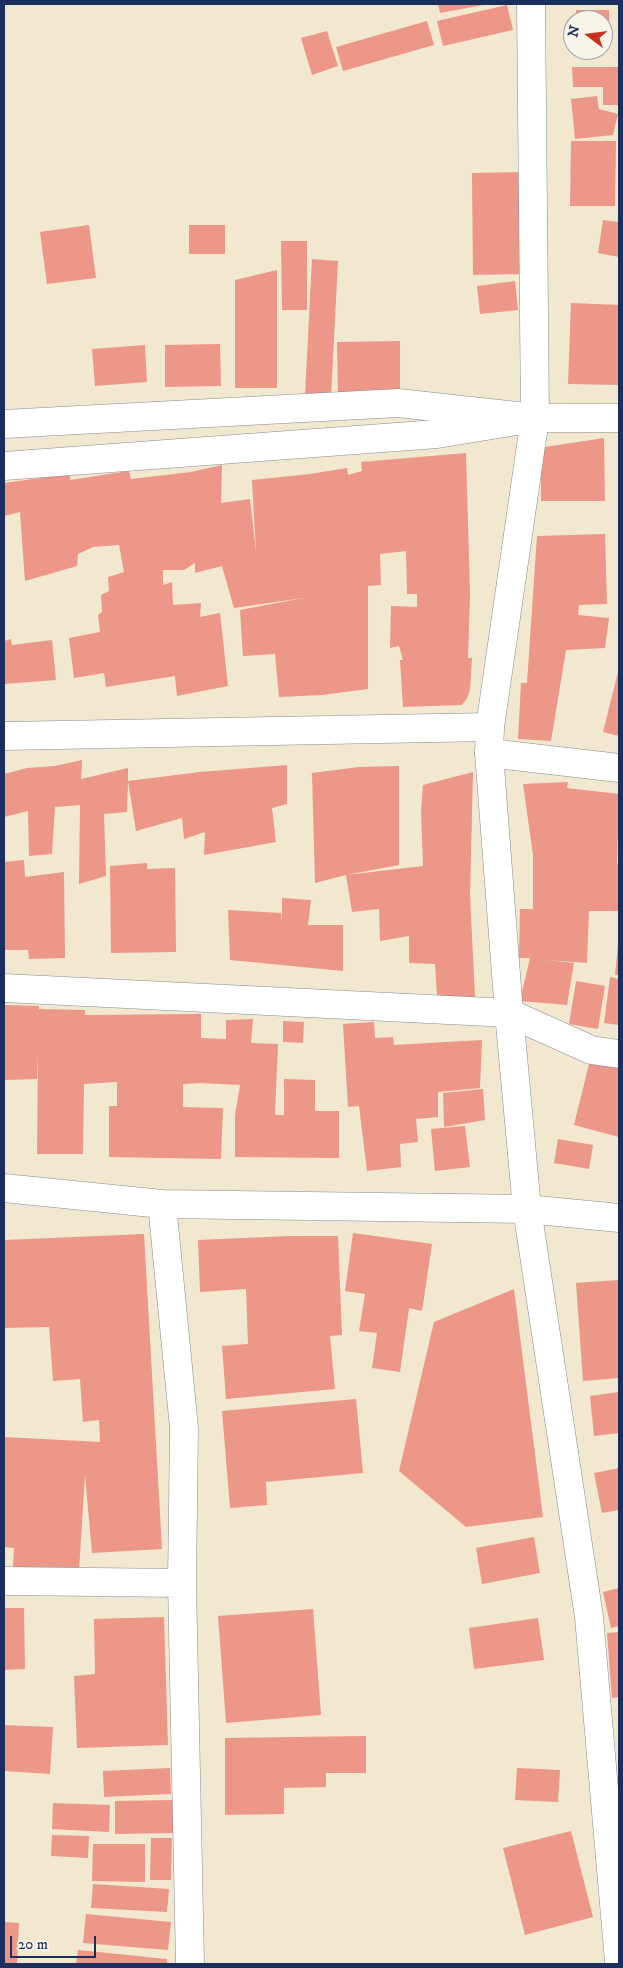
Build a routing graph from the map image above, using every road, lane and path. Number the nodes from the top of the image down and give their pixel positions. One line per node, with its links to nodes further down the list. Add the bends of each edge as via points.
1 (532, 4): 2 (street)
2 (535, 418): 3 (street); 4 (street, via 398,403); 5 (street, via 437,434); 6 (street)
3 (619, 418)
4 (4, 424)
5 (4, 466)
6 (490, 727): 7 (street); 8 (street)
7 (4, 736)
8 (489, 754): 9 (street); 11 (street)
9 (619, 768)
10 (4, 988): 11 (street)
11 (509, 1013): 12 (street, via 591,1050); 15 (street)
12 (619, 1054)
13 (4, 1188): 14 (street)
14 (162, 1204): 15 (street); 18 (street, via 184,1428)
15 (527, 1209): 16 (street); 19 (street, via 589,1617)
16 (619, 1218)
17 (4, 1581): 18 (street)
18 (182, 1584): 20 (street)
19 (619, 1961)
20 (190, 1964)

